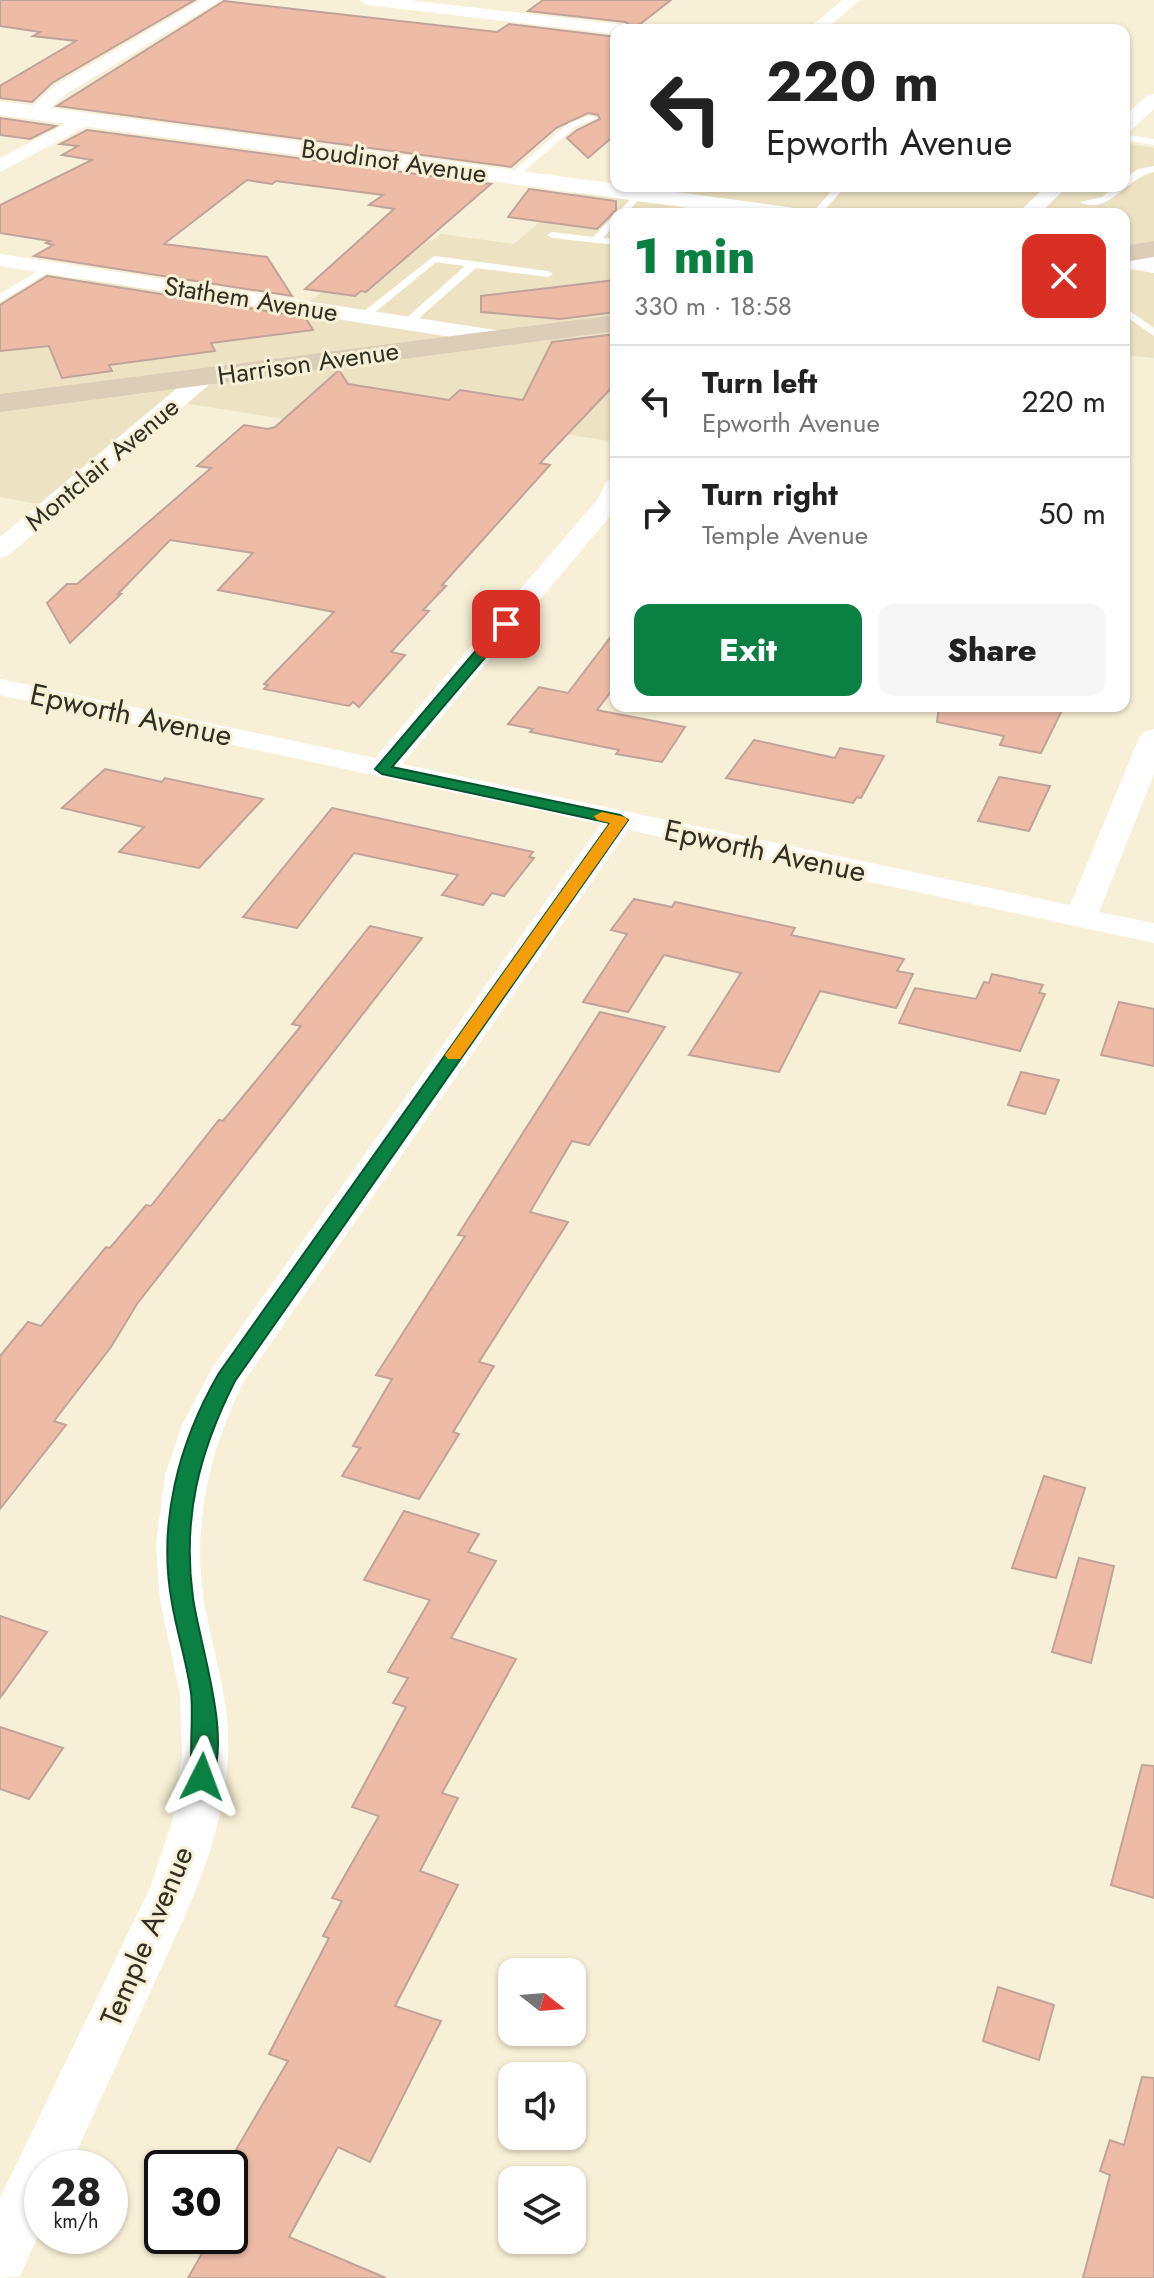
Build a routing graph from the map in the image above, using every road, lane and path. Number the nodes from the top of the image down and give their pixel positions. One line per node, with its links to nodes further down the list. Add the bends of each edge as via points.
1 (213, 0): 8 (street, via 60,90)
2 (367, 0): 5 (street)
3 (852, 0): 4 (street)
4 (822, 24)
5 (610, 28)
6 (1154, 99): 11 (street)
7 (0, 108): 8 (street, Boudinot Avenue)
8 (35, 112): 10 (street, Boudinot Avenue)
9 (592, 118): 16 (lane, via 572,125)
10 (85, 120): 14 (street); 16 (street, Boudinot Avenue)
11 (1130, 121)
12 (1130, 138): 13 (lane)
13 (1154, 142)
14 (0, 166)
15 (1154, 169): 17 (lane)
16 (512, 177): 18 (street, Boudinot Avenue)
17 (1130, 179)
18 (610, 190)
19 (624, 192): 23 (street, Boudinot Avenue)
20 (836, 192): 27 (lane)
21 (1051, 192): 28 (street)
22 (1114, 192): 24 (lane, via 1105,200)
23 (639, 194): 25 (lane); 26 (street, Boudinot Avenue)
24 (1085, 202)
25 (626, 208)
26 (742, 208)
27 (821, 208)
28 (1034, 208)
29 (610, 224): 31 (lane)
30 (552, 235): 31 (lane)
31 (595, 240): 32 (lane)
32 (610, 241)
33 (1154, 249): 34 (main road)
34 (1130, 253)
35 (0, 260): 39 (street, Stathem Avenue)
36 (1130, 261): 38 (street)
37 (473, 265): 40 (lane); 43 (lane, via 434,259); 44 (lane)
38 (1154, 265)
39 (50, 268): 41 (lane); 43 (street, Stathem Avenue)
40 (548, 274)
41 (0, 299)
42 (1130, 315): 46 (lane)
43 (363, 317): 44 (street, Stathem Avenue)
44 (407, 323): 47 (street, Stathem Avenue)
45 (610, 324): 47 (main road, Harrison Avenue)
46 (1154, 333)
47 (502, 338): 48 (main road, Harrison Avenue)
48 (203, 378): 49 (main road, Harrison Avenue); 51 (street, Montclair Avenue)
49 (0, 403)
50 (610, 500): 54 (street)
51 (0, 550)
52 (0, 687): 54 (street, Epworth Avenue)
53 (1154, 738): 56 (street)
54 (382, 769): 55 (street, Epworth Avenue)
55 (620, 820): 56 (street, Epworth Avenue); 58 (street, Temple Avenue, via 226,1378 202,1425 186,1475 178,1545 182,1600 203,1694 205,1756 196,1821 174,1888)
56 (1081, 917): 57 (street, Epworth Avenue)
57 (1154, 933)
58 (50, 2150)
59 (24, 2206): 60 (street, Temple Avenue)
60 (0, 2257)

